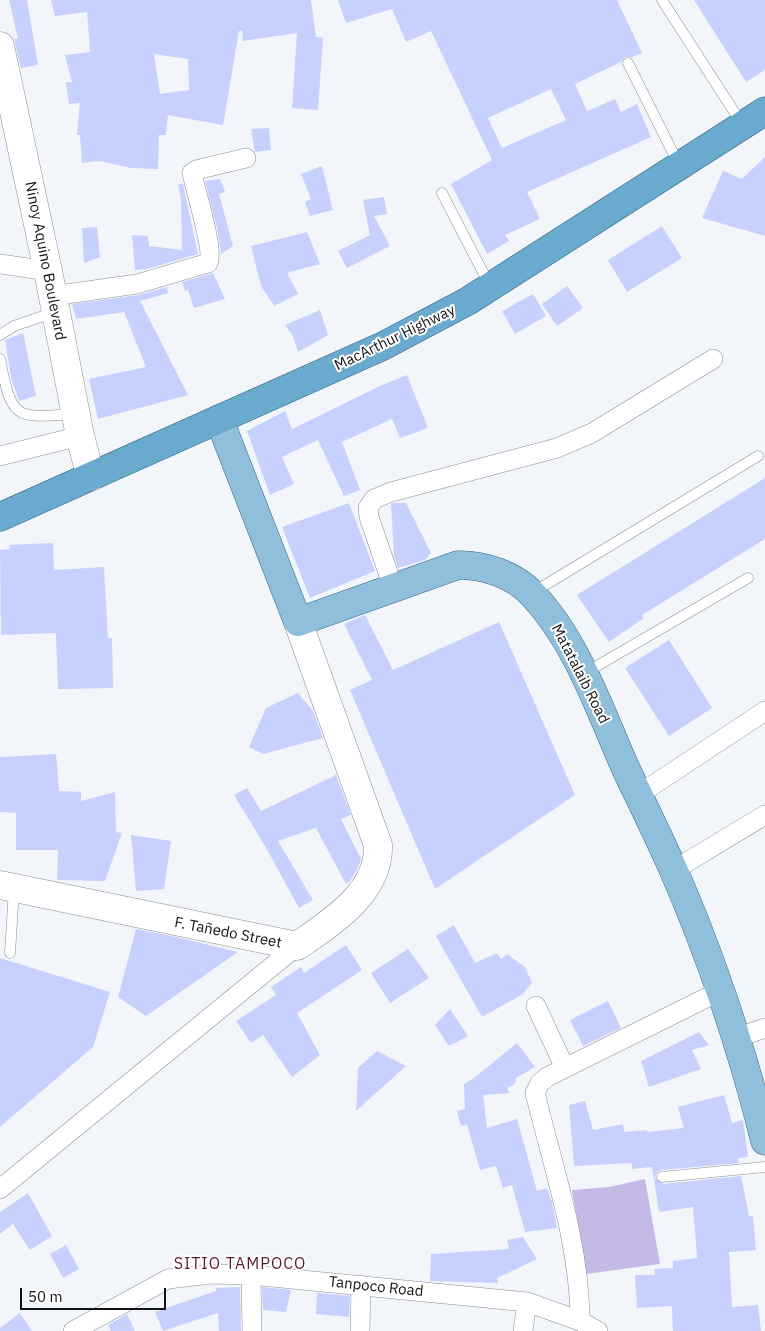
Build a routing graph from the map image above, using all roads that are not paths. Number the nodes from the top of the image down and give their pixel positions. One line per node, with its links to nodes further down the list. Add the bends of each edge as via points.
1 (662, 0): 4 (lane)
2 (0, 46): 10 (main road, Ninoy Aquino Boulevard)
3 (628, 63): 6 (lane)
4 (754, 118): 6 (highway, MacArthur Highway)
5 (246, 158): 10 (street, via 192,173 211,256 208,263 137,284)
6 (680, 166): 9 (highway, MacArthur Highway)
7 (442, 192): 9 (lane)
8 (0, 264): 10 (street)
9 (491, 287): 14 (highway, MacArthur Highway, via 383,346)
10 (52, 293): 11 (lane); 15 (main road, Ninoy Aquino Boulevard)
11 (0, 335)
12 (0, 359): 15 (lane, via 12,405 31,417)
13 (713, 359): 21 (street, via 592,433 557,448 374,499 368,508 369,517)
14 (219, 419): 18 (highway, MacArthur Highway); 23 (main road)
15 (78, 425): 16 (street); 18 (main road, Ninoy Aquino Boulevard)
16 (0, 456)
17 (758, 456): 22 (lane)
18 (91, 477): 19 (highway, MacArthur Highway)
19 (0, 517)
20 (748, 578): 24 (lane)
21 (392, 587): 22 (main road, Matatalaib Road, via 458,565 475,565 494,570); 23 (main road, Matatalaib Road)
22 (532, 593): 24 (main road, Matatalaib Road, via 559,627)
23 (298, 622): 30 (main road, F. Tañedo Street, via 378,845 378,854 374,874 357,897)
24 (584, 673): 26 (main road, Matatalaib Road)
25 (765, 711): 26 (street)
26 (638, 795): 28 (main road, Matatalaib Road)
27 (765, 815): 28 (street)
28 (674, 870): 32 (main road, Matatalaib Road)
29 (7, 887): 30 (main road, F. Tañedo Street); 31 (lane)
30 (297, 946): 41 (street)
31 (10, 953)
32 (720, 991): 35 (main road, Matatalaib Road); 36 (street)
33 (536, 1006): 36 (street)
34 (765, 1028): 35 (street)
35 (736, 1038): 37 (main road, Matatalaib Road)
36 (565, 1068): 45 (street, via 547,1077 535,1093 580,1289)
37 (761, 1108): 38 (main road, Matatalaib Road)
38 (765, 1141)
39 (765, 1167): 40 (lane)
40 (662, 1177)
41 (0, 1189)
42 (251, 1275): 43 (street, Tanpoco Road); 46 (street, Tanpoco Road, via 168,1278); 47 (street)
43 (361, 1285): 44 (street, Tanpoco Road); 48 (street)
44 (527, 1302): 45 (street, Tanpoco Road); 49 (street)
45 (580, 1321): 50 (street, Tanpoco Road)
46 (73, 1331)
47 (252, 1331)
48 (360, 1331)
49 (523, 1331)
50 (598, 1331)

